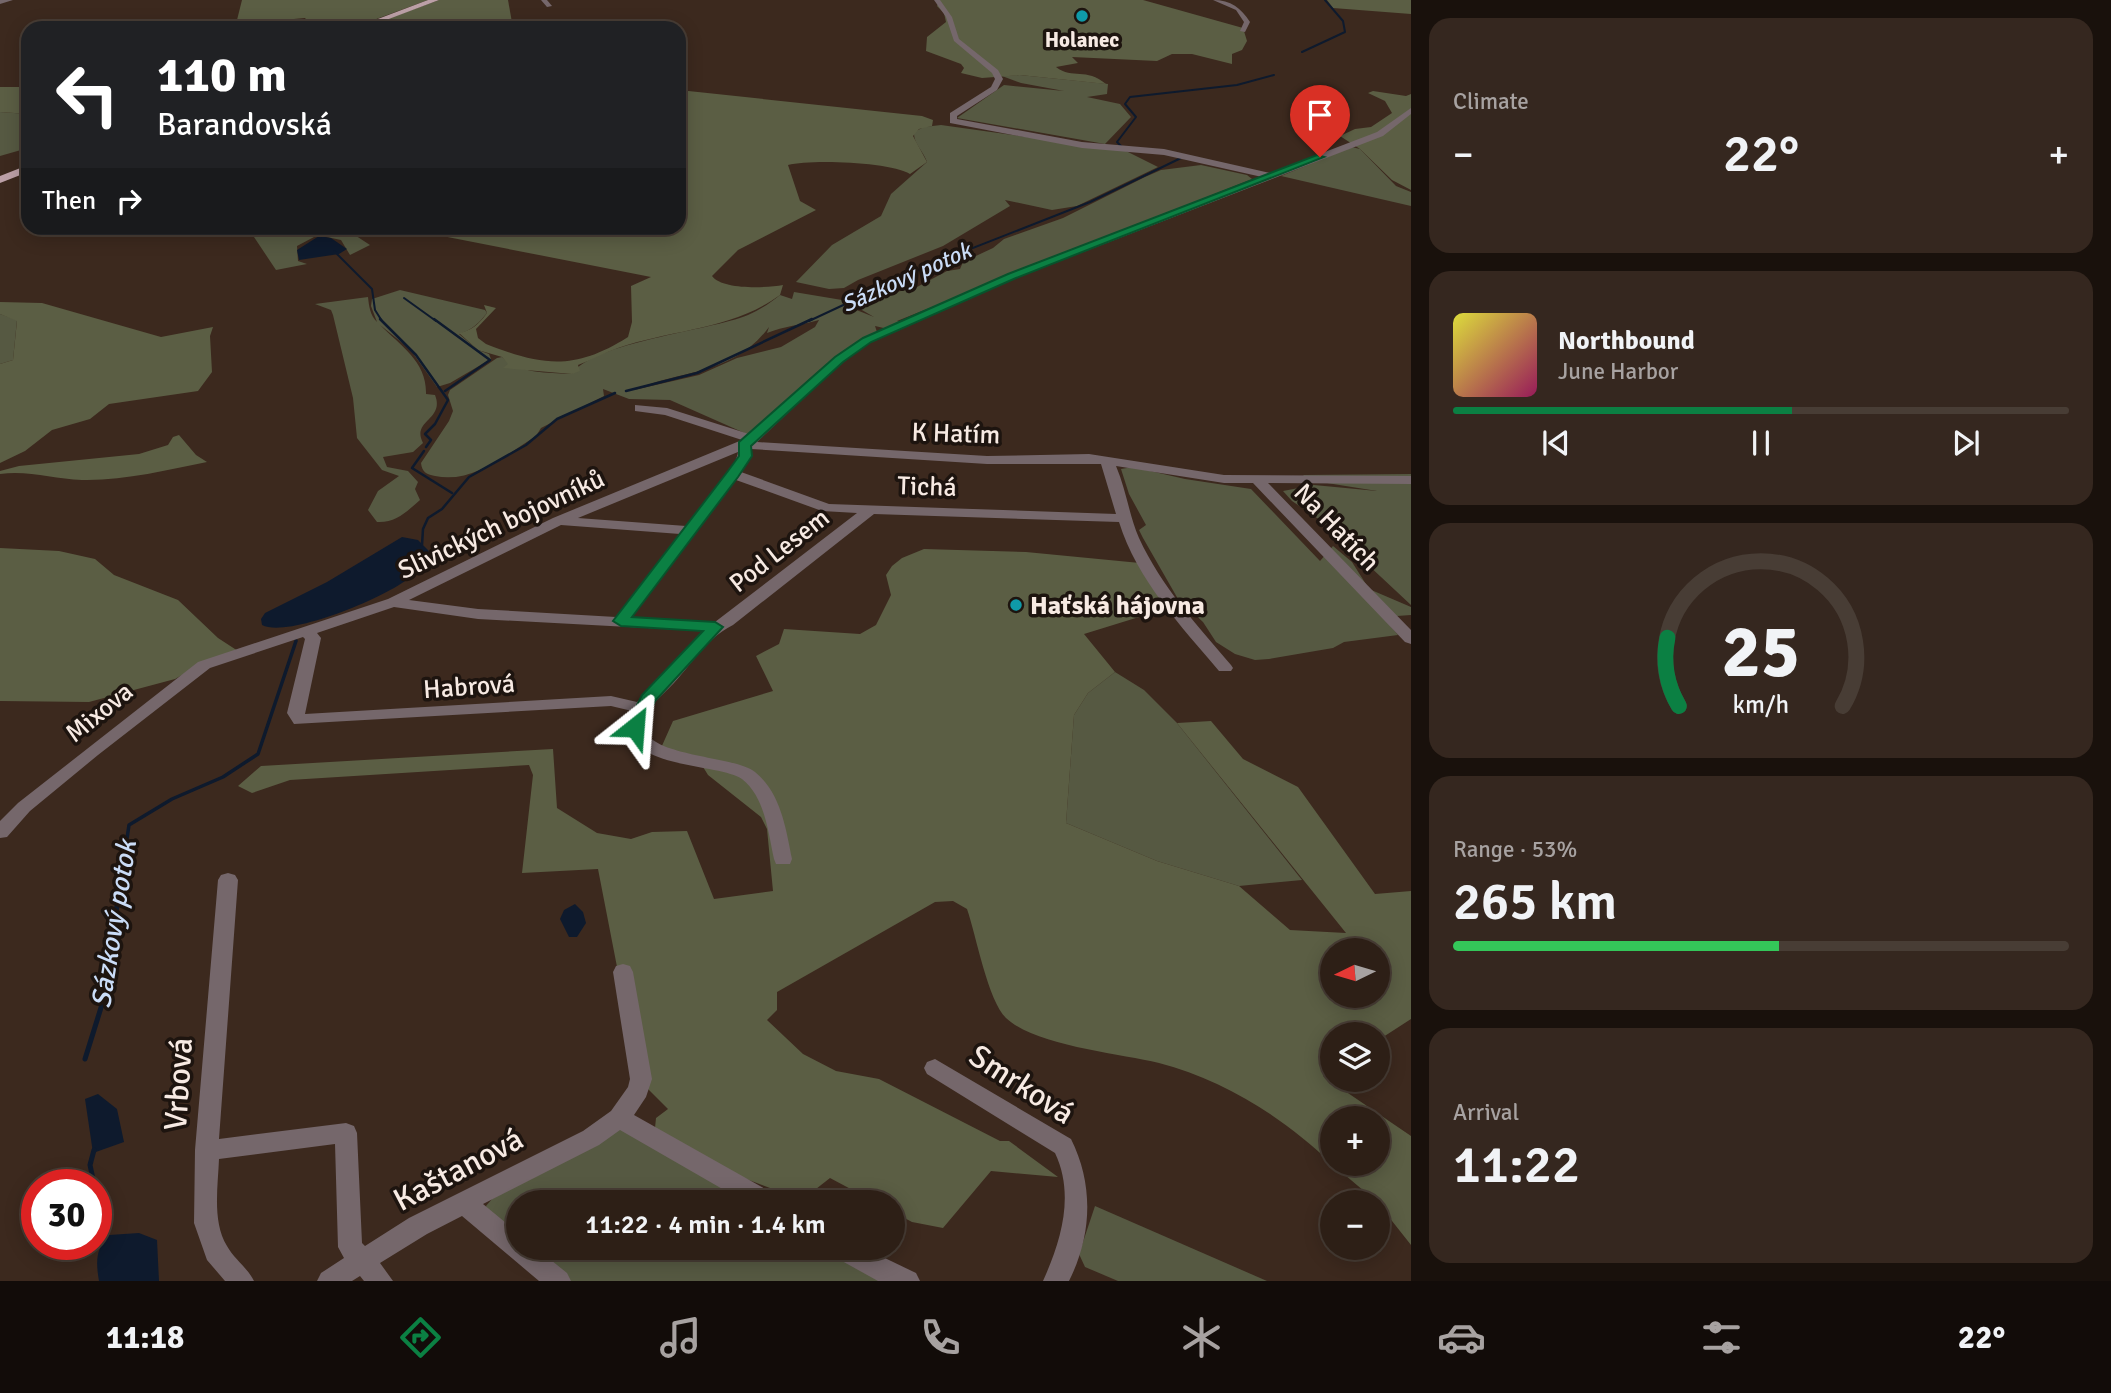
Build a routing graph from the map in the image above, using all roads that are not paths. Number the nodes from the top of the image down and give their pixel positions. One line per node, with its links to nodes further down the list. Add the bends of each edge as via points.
1 (10, 0): 5 (street)
2 (435, 0): 6 (main road)
3 (937, 0): 10 (street, via 949,17 956,40 999,79 994,88 953,115 953,121 1082,145 1164,152)
4 (1216, 0): 7 (street, via 1238,9 1247,19)
5 (0, 2)
6 (377, 21)
7 (1243, 31)
8 (1411, 110): 10 (street, Slivických bojovníků, via 1380,134)
9 (21, 170): 11 (main road)
10 (1271, 176): 13 (street, Slivických bojovníků, via 1012,276 867,340 839,359)
11 (0, 180)
12 (639, 408): 13 (street, via 657,405)
13 (748, 442): 14 (street, K Hatím, via 968,460); 15 (street); 22 (street, Slivických bojovníků)
14 (1105, 460): 16 (street, K Hatím, via 1202,477); 20 (street, via 1114,476)
15 (733, 474): 18 (street, Tichá); 23 (street)
16 (1257, 480): 17 (street, K Hatím); 28 (street, Na Hatích)
17 (1411, 480)
18 (827, 508): 19 (street, Tichá); 21 (street)
19 (871, 509): 20 (street, Tichá); 21 (street, Pod Lesem)
20 (1124, 518): 30 (street, via 1147,566)
21 (858, 519): 26 (street, Pod Lesem)
22 (558, 521): 23 (street); 24 (street, Slivických bojovníků)
23 (690, 530): 25 (street)
24 (393, 602): 25 (street, via 478,614); 27 (street, Slivických bojovníků)
25 (621, 621): 26 (street)
26 (715, 627): 31 (street, Pod Lesem)
27 (306, 631): 29 (street, Slivických bojovníků); 31 (street, Habrová, via 313,638 295,713 300,720 611,701)
28 (1411, 639)
29 (243, 651): 32 (street, Mixova, via 180,681)
30 (1225, 668)
31 (641, 708): 33 (street, via 635,727 645,744 747,775 765,794)
32 (0, 832)
33 (783, 859)
34 (228, 880): 38 (street, Vrbová)
35 (623, 972): 37 (street, via 641,1079)
36 (935, 1068): 48 (street, Smrková, via 1063,1146 1069,1156 1076,1219 1067,1263)
37 (619, 1118): 39 (street); 40 (street, Kaštanová, via 592,1138)
38 (207, 1150): 42 (street, via 346,1133 349,1247); 43 (street, Vrbová, via 209,1238)
39 (745, 1190)
40 (464, 1203): 42 (street, Kaštanová); 46 (street)
41 (863, 1260): 47 (street)
42 (361, 1263): 44 (street, Kaštanová); 45 (street)
43 (241, 1281)
44 (330, 1281)
45 (380, 1281)
46 (558, 1281)
47 (907, 1281)
48 (1056, 1281)

